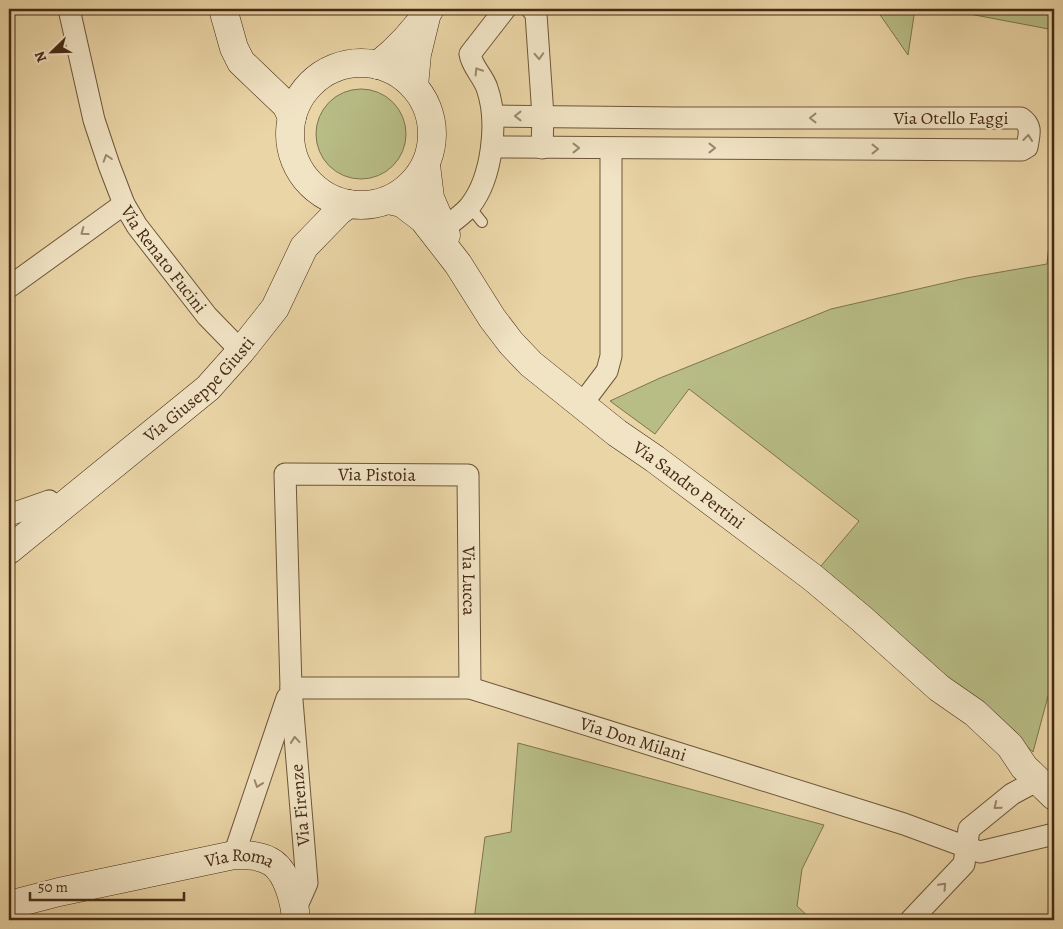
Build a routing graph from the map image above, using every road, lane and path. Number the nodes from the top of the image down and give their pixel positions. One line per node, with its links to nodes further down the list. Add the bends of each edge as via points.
1 (69, 9): 21 (street, one-way to 1, via 94,120)
2 (223, 9): 7 (street, via 234,48 241,62)
3 (505, 9): 10 (street, one-way to 3, via 487,87 470,54)
4 (532, 9): 11 (street, one-way to 11, via 536,14)
5 (429, 11): 6 (street); 9 (street, via 417,54)
6 (378, 65): 8 (street, Via Giuseppe Giusti, via 358,63 339,67); 9 (street, Via Giuseppe Giusti, via 398,73)
7 (254, 74): 8 (street, via 296,81); 12 (street, via 286,105)
8 (321, 76): 12 (street, Via Giuseppe Giusti, via 306,90)
9 (414, 86): 18 (street, Via Giuseppe Giusti, via 429,111 433,138)
10 (493, 116): 11 (street, Via Otello Faggi, one-way to 10); 14 (street)
11 (543, 116): 13 (street, Via Otello Faggi); 15 (street)
12 (292, 117): 19 (street, Via Giuseppe Giusti, via 293,151)
13 (677, 118): 17 (street); 17 (street, Via Otello Faggi, one-way to 13, via 1022,150 1027,147 1030,126 1021,118)
14 (493, 147): 15 (street, Via Otello Faggi); 23 (street, via 476,214)
15 (542, 148): 16 (street, Via Otello Faggi, one-way to 16)
16 (611, 148): 17 (street, Via Otello Faggi); 28 (street, via 611,356 607,371)
17 (677, 148)
18 (426, 165): 20 (street, Via Giuseppe Giusti, via 404,192); 23 (street, Via Sandro Pertini, via 430,198)
19 (308, 182): 22 (street, Via Giuseppe Giusti, via 333,200); 24 (street, Via Giuseppe Giusti, via 311,198)
20 (390, 200): 22 (street, Via Giuseppe Giusti, via 369,205); 25 (street, Via Sandro Pertini, via 402,203 423,219)
21 (124, 204): 26 (street, Via Renato Fucini, one-way to 26); 27 (street, Via Renato Fucini, via 137,226 206,316)
22 (348, 204): 24 (street, Via Giuseppe Giusti)
23 (444, 229): 25 (street, Via Sandro Pertini)
24 (308, 243): 27 (street, Via Giuseppe Giusti, via 275,308)
25 (458, 264): 28 (street, Via Sandro Pertini, via 511,343 531,364)
26 (9, 287)
27 (241, 351): 31 (street, Via Giuseppe Giusti, via 208,388)
28 (582, 404): 36 (street, Via Sandro Pertini, via 862,619 939,688 966,724 1000,755)
29 (285, 474): 30 (street, Via Pistoia); 34 (street, Via Firenze)
30 (468, 475): 35 (street, Via Lucca)
31 (53, 506): 32 (street, Via Giuseppe Giusti); 33 (street, Via Giuseppe Giusti)
32 (9, 515)
33 (9, 550)
34 (290, 688): 35 (street, Via Don Milani); 39 (street, Via Firenze, one-way to 39); 41 (street, Via Firenze, one-way to 34, via 307,883)
35 (470, 688): 38 (street, Via Don Milani, via 904,824)
36 (1039, 781): 38 (street, one-way to 38, via 1012,794 968,829)
37 (1054, 834): 38 (street, Via Don Milani, via 980,852)
38 (966, 848): 42 (street, one-way to 38, via 964,864)
39 (234, 855): 40 (street, Via Roma); 41 (street, Via Roma, via 249,855 272,862 287,882)
40 (9, 905)
41 (296, 914)
42 (911, 920)

